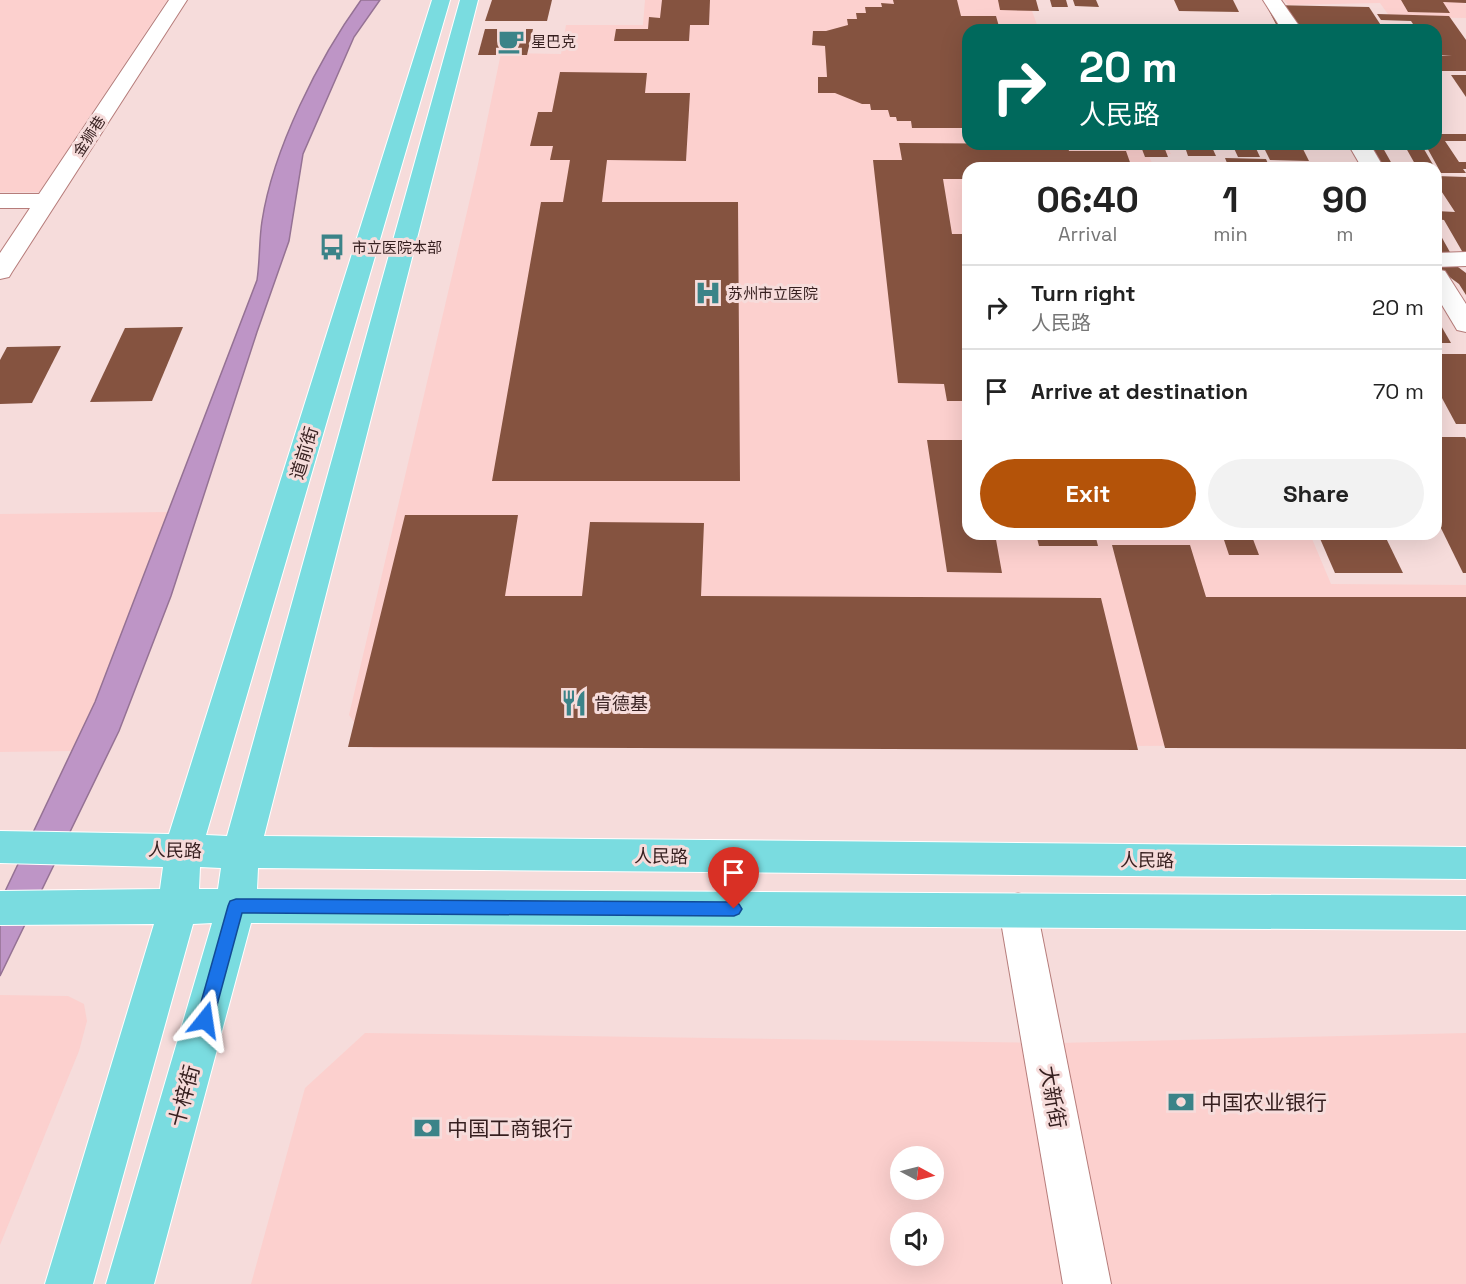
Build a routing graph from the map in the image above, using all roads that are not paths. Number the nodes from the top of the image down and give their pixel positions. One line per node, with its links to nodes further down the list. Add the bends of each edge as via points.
1 (178, 0): 7 (street, 金狮巷)
2 (441, 0): 14 (main road, 道前街)
3 (469, 0): 15 (main road)
4 (1272, 0): 5 (street)
5 (1288, 24)
6 (0, 201): 7 (street)
7 (46, 201): 10 (street, 金狮巷)
8 (1442, 260): 9 (street)
9 (1466, 260)
10 (0, 272)
11 (1442, 286): 12 (street)
12 (1466, 324)
13 (0, 847): 14 (main road, 人民路)
14 (183, 850): 15 (main road, 人民路); 19 (main road, 道前街)
15 (241, 852): 16 (main road, 人民路); 17 (main road)
16 (1466, 863)
17 (236, 906): 19 (main road); 20 (main road); 23 (main road, 十梓街)
18 (0, 908): 19 (main road)
19 (178, 908): 22 (main road)
20 (1018, 910): 21 (main road); 24 (street, 大新街)
21 (1466, 913)
22 (69, 1284)
23 (130, 1284)
24 (1087, 1284)

